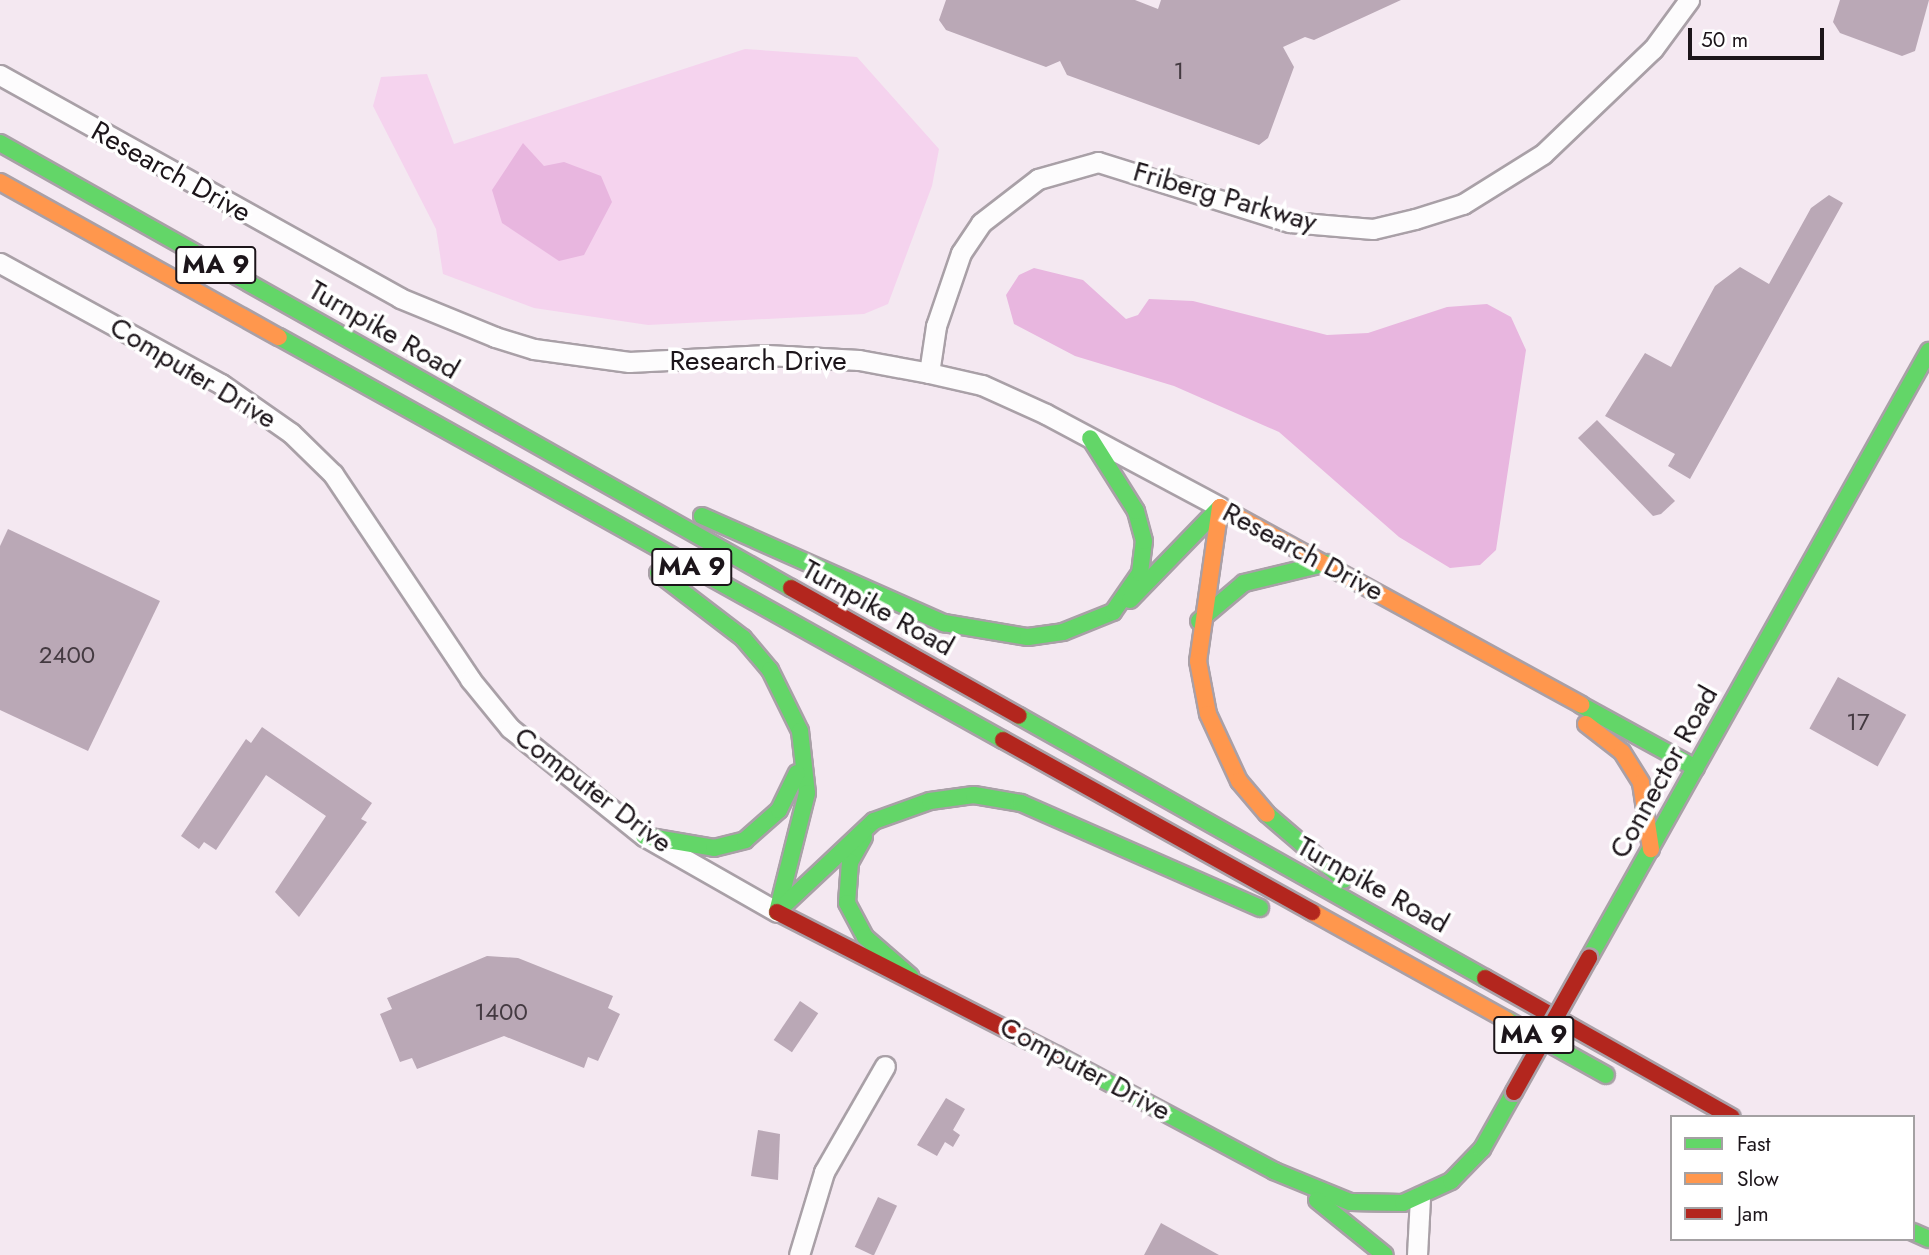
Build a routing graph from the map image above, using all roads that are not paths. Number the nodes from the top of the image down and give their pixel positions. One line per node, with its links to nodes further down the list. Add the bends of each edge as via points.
1 (1689, 0): 8 (street, Friberg Parkway, via 1653,49 1543,154 1463,204 1415,219 1373,229 1290,222 1098,162 1038,179 981,223 961,253 936,326)
2 (0, 75): 8 (street, Research Drive, via 400,298 495,337 534,349 629,362 767,355 859,360)
3 (0, 144): 9 (main road, Turnpike Road / MA 9)
4 (0, 182): 5 (main road, Turnpike Road / MA 9)
5 (137, 257): 12 (main road); 24 (main road, Turnpike Road / MA 9)
6 (0, 263): 21 (street, Computer Drive, via 221,384 291,433 333,474 470,679 510,728)
7 (1929, 351): 19 (main road, Connector Road)
8 (929, 373): 10 (street, Research Drive, via 982,385)
9 (431, 387): 15 (main road, via 944,623 1028,637 1092,625); 25 (main road, Turnpike Road / MA 9)
10 (1090, 438): 11 (street, Research Drive); 15 (main road, via 1136,511 1144,541 1140,573)
11 (1220, 507): 14 (main road, Research Drive); 15 (main road, via 1157,576); 16 (main road)
12 (602, 539)
13 (637, 559): 18 (main road, via 701,600 770,670 800,731)
14 (1327, 563): 16 (main road, via 1244,583); 17 (main road, Research Drive)
15 (1113, 612)
16 (1199, 621): 25 (main road, via 1198,661 1208,714 1239,781 1309,853 1408,919)
17 (1530, 678): 19 (main road, Research Drive); 22 (main road, via 1622,752 1641,783)
18 (803, 760): 21 (main road, via 779,810 745,840 714,848); 23 (main road, via 807,793)
19 (1696, 768): 22 (main road, Connector Road)
20 (874, 821): 23 (main road); 24 (main road, via 960,796 1021,803 1338,945); 26 (main road, via 850,862 847,903 865,937)
21 (644, 836): 23 (street, Computer Drive)
22 (1651, 849): 31 (main road, Connector Road, bridge, via 1468,1166)
23 (777, 912): 26 (main road, Computer Drive)
24 (1384, 953): 28 (main road, Turnpike Road / MA 9)
25 (1443, 955): 29 (main road, Turnpike Road / MA 9)
26 (910, 976): 30 (main road, Computer Drive)
27 (885, 1066): 32 (street, via 824,1172)
28 (1623, 1084)
29 (1728, 1115)
30 (1274, 1171): 31 (main road, Computer Drive, via 1350,1202 1384,1205); 33 (main road, via 1362,1230)
31 (1420, 1196): 34 (street)
32 (799, 1255)
33 (1385, 1255)
34 (1417, 1255)

